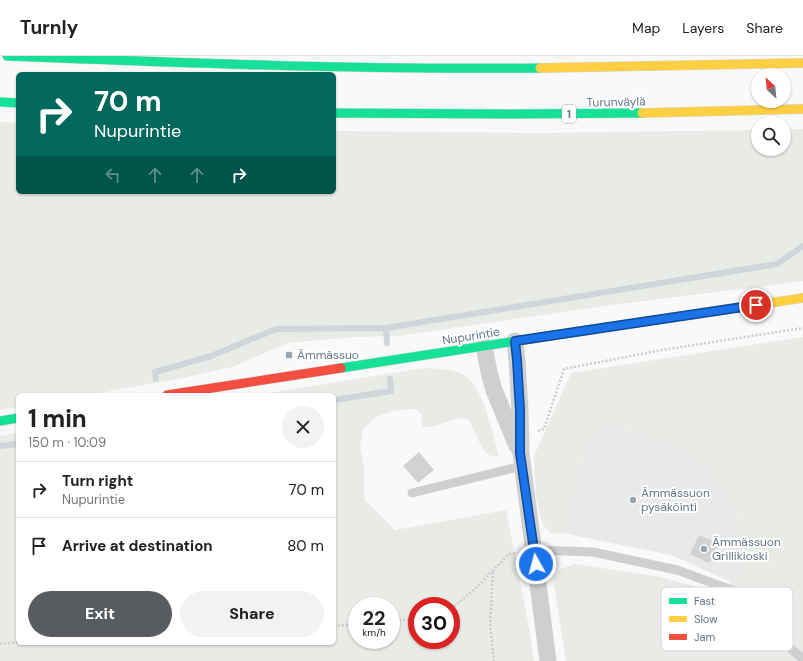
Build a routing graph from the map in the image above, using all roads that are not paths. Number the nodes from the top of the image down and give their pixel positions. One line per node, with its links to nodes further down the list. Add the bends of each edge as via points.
1 (7, 56): 2 (main road, via 174,63 444,69)
2 (803, 63)
3 (0, 102): 4 (main road)
4 (16, 102)
5 (803, 109): 6 (main road, Turunväylä / 1, via 697,113 469,115)
6 (336, 113)
7 (803, 298): 8 (main road, Nupurintie)
8 (515, 341): 9 (main road, Nupurintie); 13 (street)
9 (484, 346): 10 (main road, Nupurintie); 13 (street, via 494,390)
10 (180, 393)
11 (16, 418): 12 (main road)
12 (0, 421)
13 (521, 460): 14 (lane); 15 (street)
14 (412, 493)
15 (534, 550): 16 (lane, via 592,552 677,570); 19 (street)
16 (724, 587)
17 (793, 651): 18 (lane)
18 (803, 659)
19 (548, 661)

